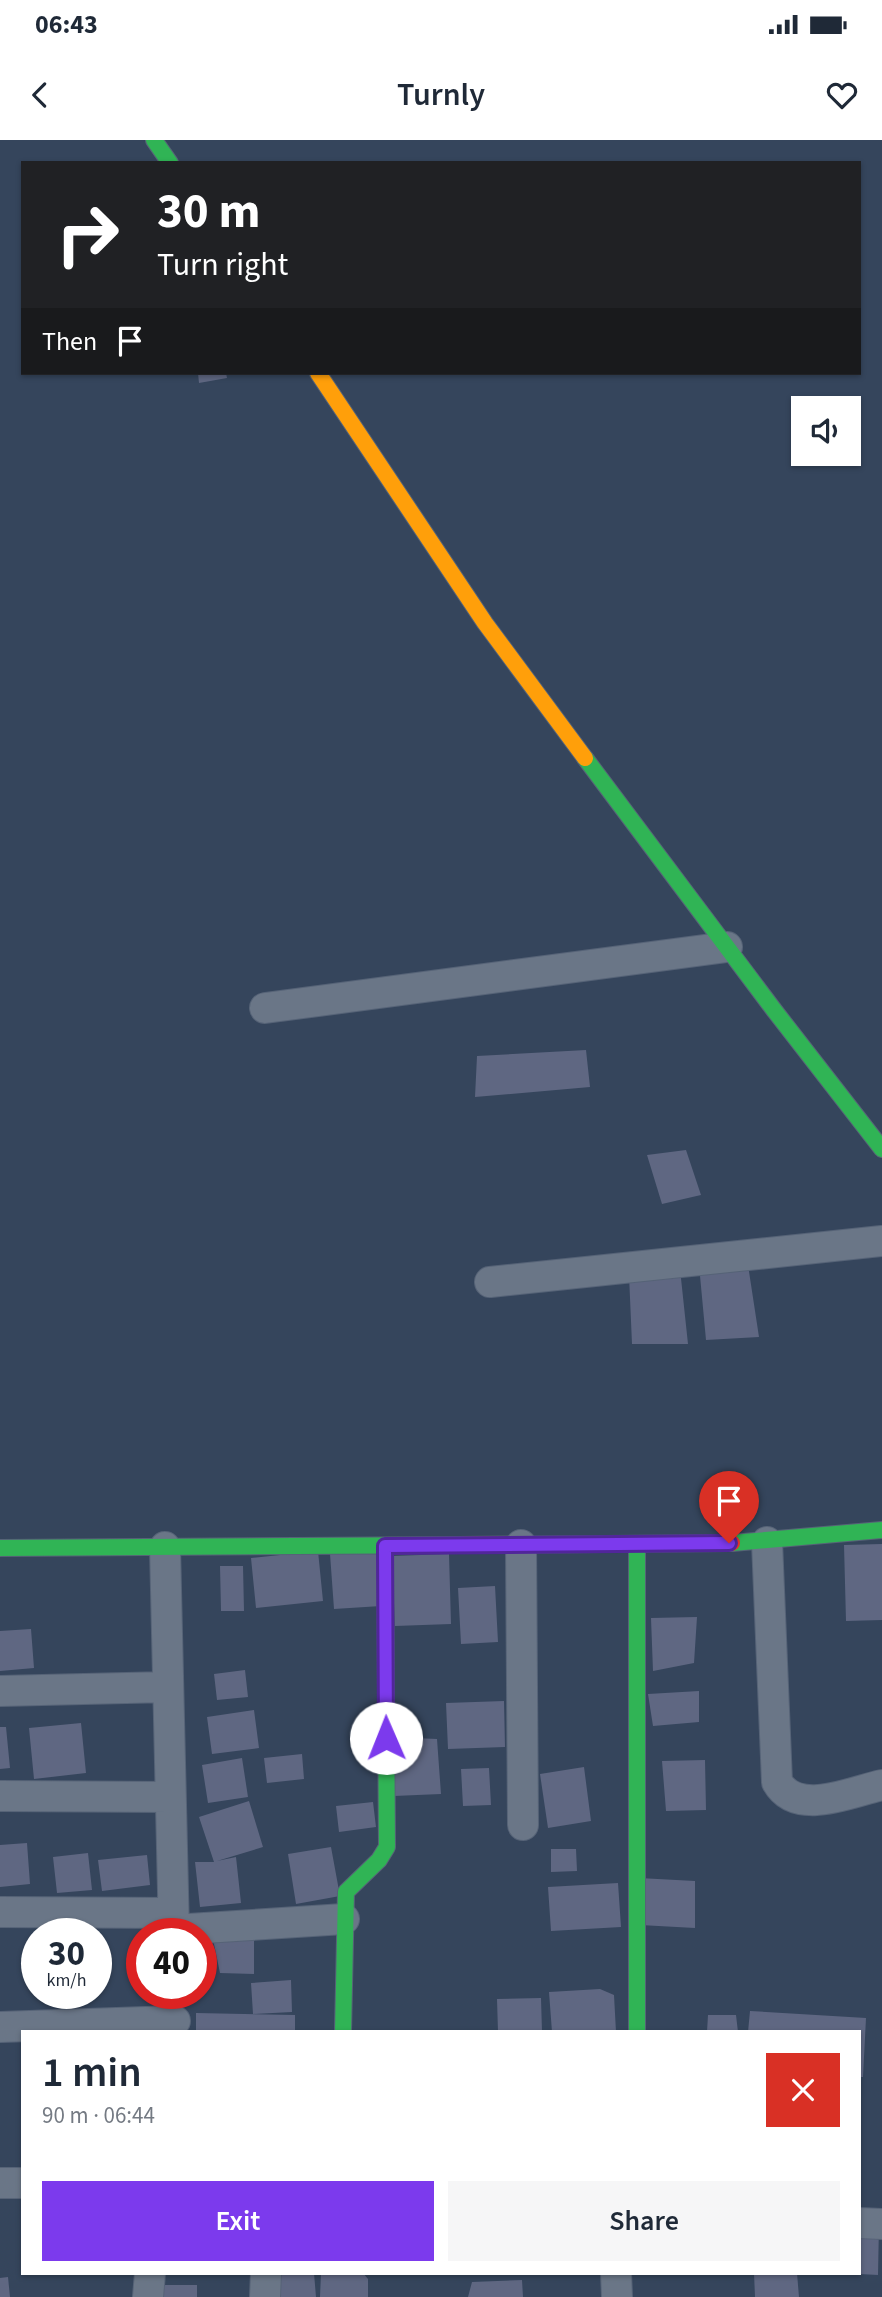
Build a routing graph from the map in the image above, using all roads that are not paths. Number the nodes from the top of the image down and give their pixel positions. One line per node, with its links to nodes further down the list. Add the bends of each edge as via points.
1 (154, 140): 2 (street)
2 (169, 161)
3 (319, 375): 4 (street, via 485,623)
4 (727, 947): 5 (street); 6 (street)
5 (265, 1008)
6 (882, 1149)
7 (882, 1241): 8 (street)
8 (490, 1282)
9 (882, 1530): 10 (street)
10 (767, 1542): 11 (street); 18 (street, via 777,1782 784,1794 815,1801)
11 (637, 1544): 12 (street); 30 (street)
12 (521, 1545): 13 (street); 21 (street)
13 (385, 1546): 14 (street); 24 (street, via 387,1847 383,1858 352,1880 346,1892)
14 (165, 1547): 15 (street); 16 (street)
15 (0, 1548)
16 (167, 1687): 17 (street); 20 (street)
17 (0, 1690)
18 (882, 1785)
19 (0, 1796): 20 (street)
20 (170, 1797): 23 (street)
21 (523, 1825)
22 (0, 1912): 25 (street)
23 (173, 1918)
24 (345, 1919): 26 (street); 29 (street)
25 (126, 1922)
26 (217, 1924)
27 (175, 2015): 28 (street)
28 (0, 2027)
29 (343, 2030)
30 (637, 2030)
31 (0, 2183): 32 (street)
32 (21, 2183)
33 (861, 2223): 34 (street)
34 (882, 2224)
35 (150, 2275): 38 (street)
36 (266, 2275): 39 (street)
37 (616, 2275): 40 (street)
38 (148, 2297)
39 (265, 2297)
40 (617, 2297)

